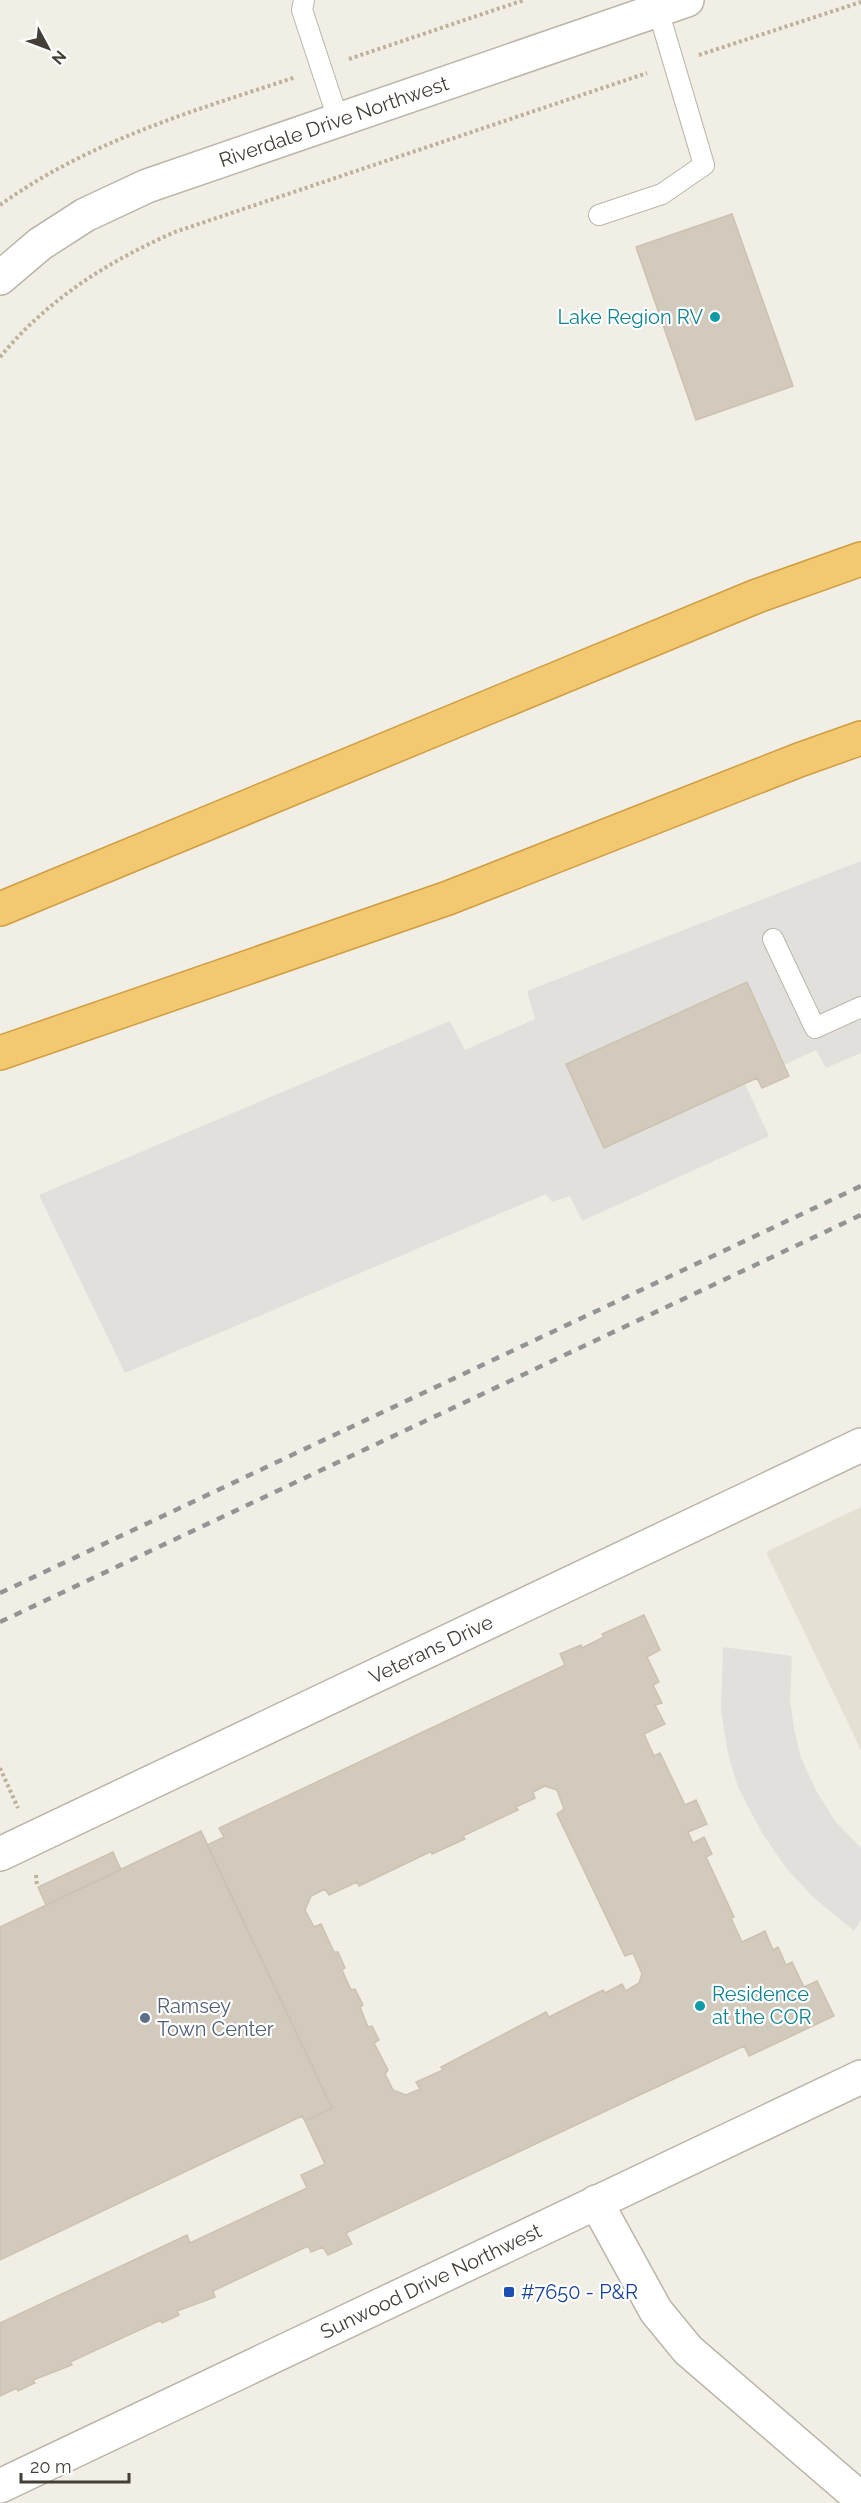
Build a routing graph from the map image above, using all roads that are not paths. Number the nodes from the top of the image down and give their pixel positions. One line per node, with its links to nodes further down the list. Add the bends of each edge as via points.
1 (304, 0): 3 (lane, via 302,10)
2 (673, 5): 3 (street, Riverdale Drive Northwest); 4 (lane, via 673,64 704,165 662,194)
3 (338, 119): 5 (street, Riverdale Drive Northwest, via 126,195 58,232)
4 (599, 215)
5 (0, 278)
6 (861, 559): 8 (highway, via 757,596)
7 (861, 738): 11 (highway, via 448,898)
8 (0, 909)
9 (772, 939): 10 (lane, via 815,1028)
10 (861, 1007)
11 (0, 1053)
12 (861, 1445): 13 (street, Veterans Drive)
13 (0, 1854)
14 (861, 2077): 15 (street, Sunwood Drive Northwest)
15 (596, 2202): 16 (street, Sunwood Drive Northwest); 17 (street, via 656,2311 688,2350)
16 (0, 2487)
17 (861, 2499)

